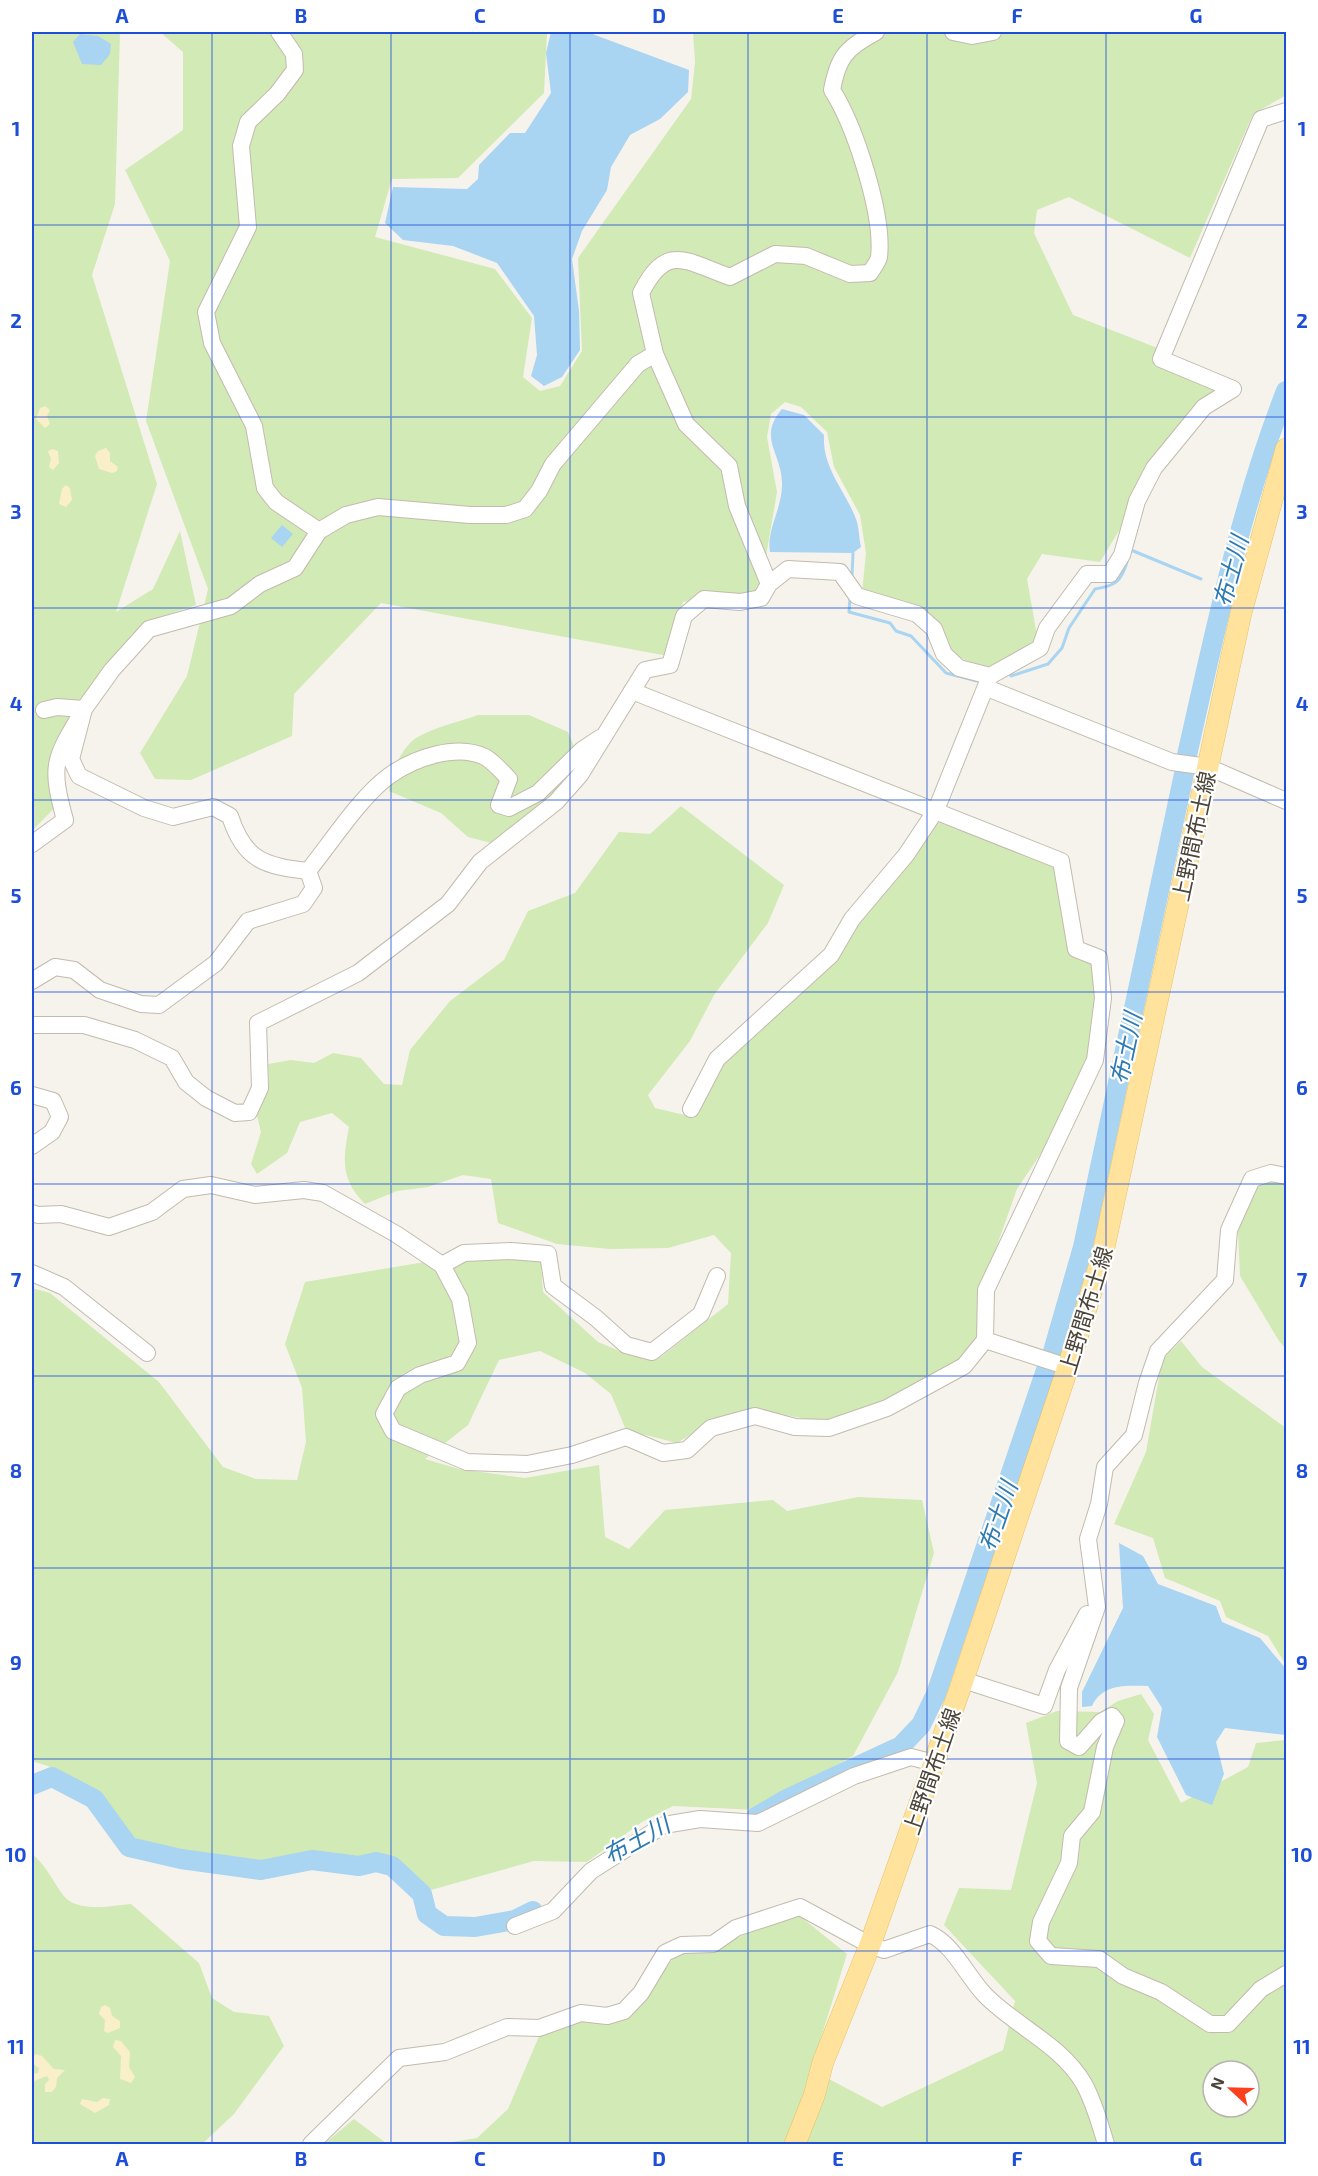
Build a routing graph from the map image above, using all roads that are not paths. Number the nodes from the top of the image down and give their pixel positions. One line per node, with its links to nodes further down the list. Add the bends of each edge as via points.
1 (279, 32): 8 (street, via 294,54 294,70 277,94 248,122 241,146 248,226 206,312 212,343 254,426 265,488 276,502)
2 (876, 32): 6 (street, via 857,42 837,64 832,90 845,110 876,209 879,259 870,273 850,274 806,256 775,254 730,277 680,259 664,261 651,272 640,293)
3 (953, 32): 4 (street, via 972,36)
4 (993, 32)
5 (1287, 111): 10 (street, via 1261,120 1161,359 1233,388 1204,407 1154,468 1137,501 1125,548 1110,574 1087,574 1047,628 1040,648)
6 (655, 354): 8 (street, via 638,364 553,464 525,509 506,515 470,515 378,507 346,515); 9 (street, via 686,424 729,466 737,506)
7 (1287, 449): 15 (main road, 上野間布土線, via 1241,613)
8 (319, 531): 12 (street, via 295,568 260,584 231,606 149,629)
9 (769, 584): 10 (street, via 788,569 840,572 857,596 917,614 934,629 944,654 959,668); 11 (street, via 761,598 740,602 704,599 684,616 670,665 645,670)
10 (988, 682): 15 (street, via 1172,762); 17 (street)
11 (632, 691): 14 (street); 17 (street)
12 (84, 709): 13 (street); 18 (street, via 57,757 56,786 65,820); 19 (street, via 71,759 79,776 144,808 173,817 213,807 230,816 238,841 254,856 279,868)
13 (44, 710)
14 (606, 734): 19 (street, via 582,750 538,793 509,808 499,805 509,779 488,758 470,751 450,750 422,760 389,776); 21 (street, via 580,775 556,802 480,862 448,904 358,973 258,1023 260,1088 249,1112 235,1113 206,1098 186,1082 172,1058 135,1040 84,1025)
15 (1208, 768): 16 (street); 32 (main road, 上野間布土線, via 1102,1257)
16 (1287, 801)
17 (936, 810): 23 (street, via 906,855 852,919 831,955 717,1059); 30 (street, via 1061,861 1076,949 1099,958 1103,998 1095,1060 986,1290)
18 (32, 844)
19 (308, 872): 20 (street, via 314,888 303,904 248,921 216,963 159,1005 141,1004 100,990 74,970 55,967)
20 (32, 981)
21 (32, 1025)
22 (32, 1095): 24 (street, via 53,1101 60,1117 52,1132)
23 (691, 1109)
24 (32, 1146)
25 (1287, 1176): 33 (street, via 1271,1173 1252,1179 1229,1230 1225,1280 1158,1351 1134,1435 1105,1467 1088,1539)
26 (32, 1213): 27 (street, via 61,1214 109,1227 152,1212 183,1189 211,1185 255,1194 304,1190 323,1193)
27 (442, 1265): 29 (street, via 464,1254 548,1254 554,1286 626,1345 652,1352 701,1314); 30 (street, via 460,1299 468,1342 457,1363 420,1375 398,1388 384,1414 393,1431 467,1462 527,1464 572,1455 626,1437 663,1453 687,1450 711,1428 755,1416 795,1427 829,1428 922,1391 964,1366)
28 (32, 1273): 31 (street, via 64,1287)
29 (717, 1276)
30 (985, 1340): 32 (street)
31 (147, 1353)
32 (1068, 1367): 34 (main road, 上野間布土線)
33 (1094, 1588): 34 (street, via 1091,1608 1057,1670 1044,1706); 38 (street, via 1097,1607 1069,1688 1068,1741 1078,1747 1101,1722 1112,1716 1116,1721 1105,1747 1092,1812 1072,1836 1069,1863 1041,1922 1038,1941 1051,1956 1099,1959 1210,2024 1228,2024 1261,1989)
34 (963, 1680): 35 (main road, 上野間布土線)
35 (934, 1763): 36 (street, via 911,1757 854,1776 758,1823 700,1819 664,1825 591,1871 553,1911); 37 (main road, 上野間布土線)
36 (515, 1926)
37 (870, 1945): 39 (street, via 800,1907 736,1928 713,1944 682,1945 665,1953 641,1993 624,2011 607,2016 581,2013 539,2028 507,2027 445,2052 399,2058); 40 (main road, 上野間布土線); 41 (street, via 884,1950 930,1934 942,1939 986,1996 1060,2056 1083,2083)
38 (1287, 1974)
39 (311, 2145)
40 (795, 2145)
41 (1106, 2145)

